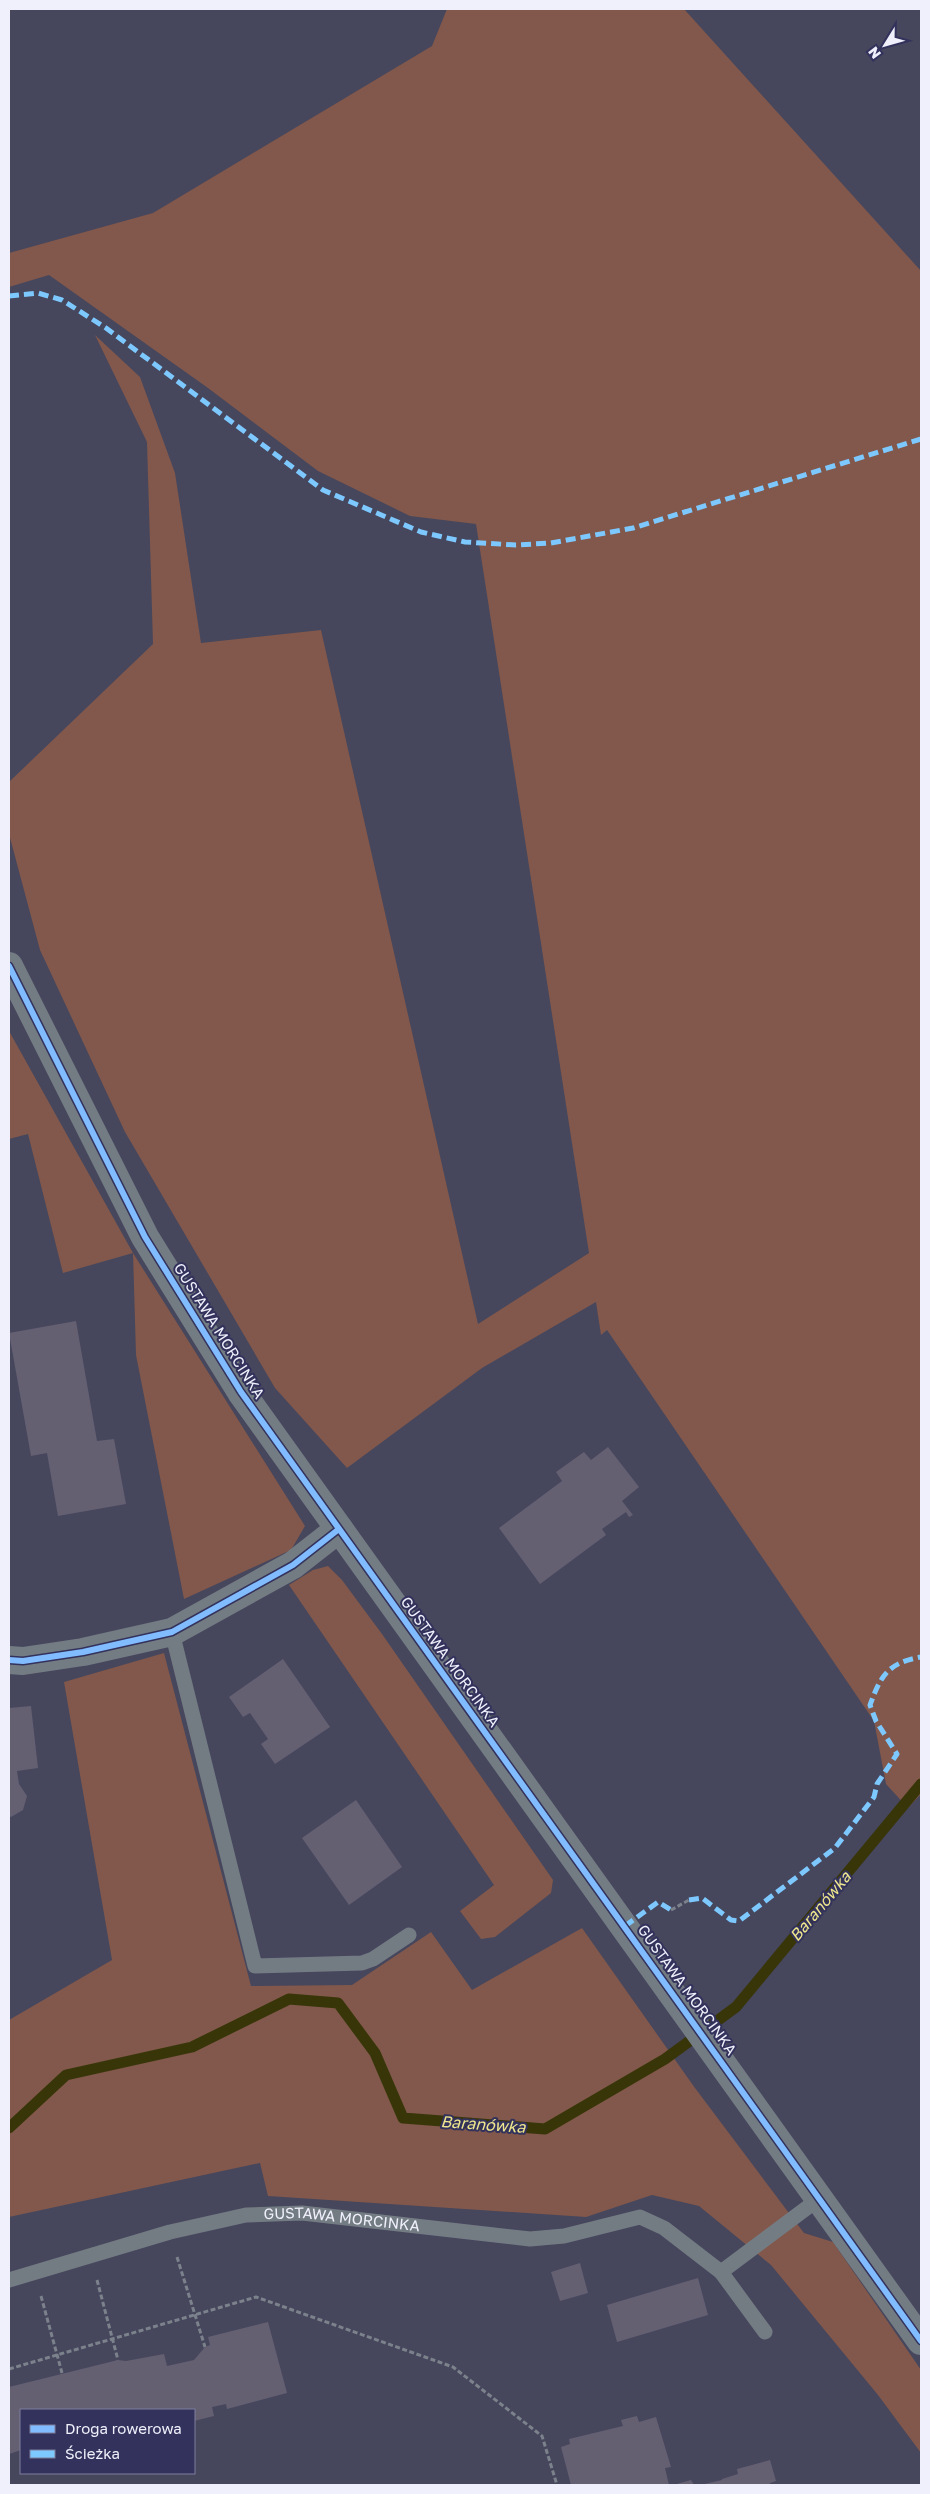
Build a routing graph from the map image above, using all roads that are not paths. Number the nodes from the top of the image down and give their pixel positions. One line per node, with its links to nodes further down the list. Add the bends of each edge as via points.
1 (9, 966): 2 (street, GUSTAWA MORCINKA, via 145,1237 241,1392)
2 (340, 1529): 3 (street, via 293,1565); 6 (street, GUSTAWA MORCINKA)
3 (172, 1632): 4 (street, via 83,1652); 5 (lane, via 255,1966 362,1963)
4 (9, 1660)
5 (409, 1936)
6 (820, 2198): 7 (lane); 10 (street, GUSTAWA MORCINKA)
7 (721, 2272): 8 (lane, GUSTAWA MORCINKA, via 664,2228 640,2217 564,2236 530,2239 302,2214 246,2215 170,2232); 9 (lane, GUSTAWA MORCINKA)
8 (9, 2280)
9 (765, 2332)
10 (921, 2341)

